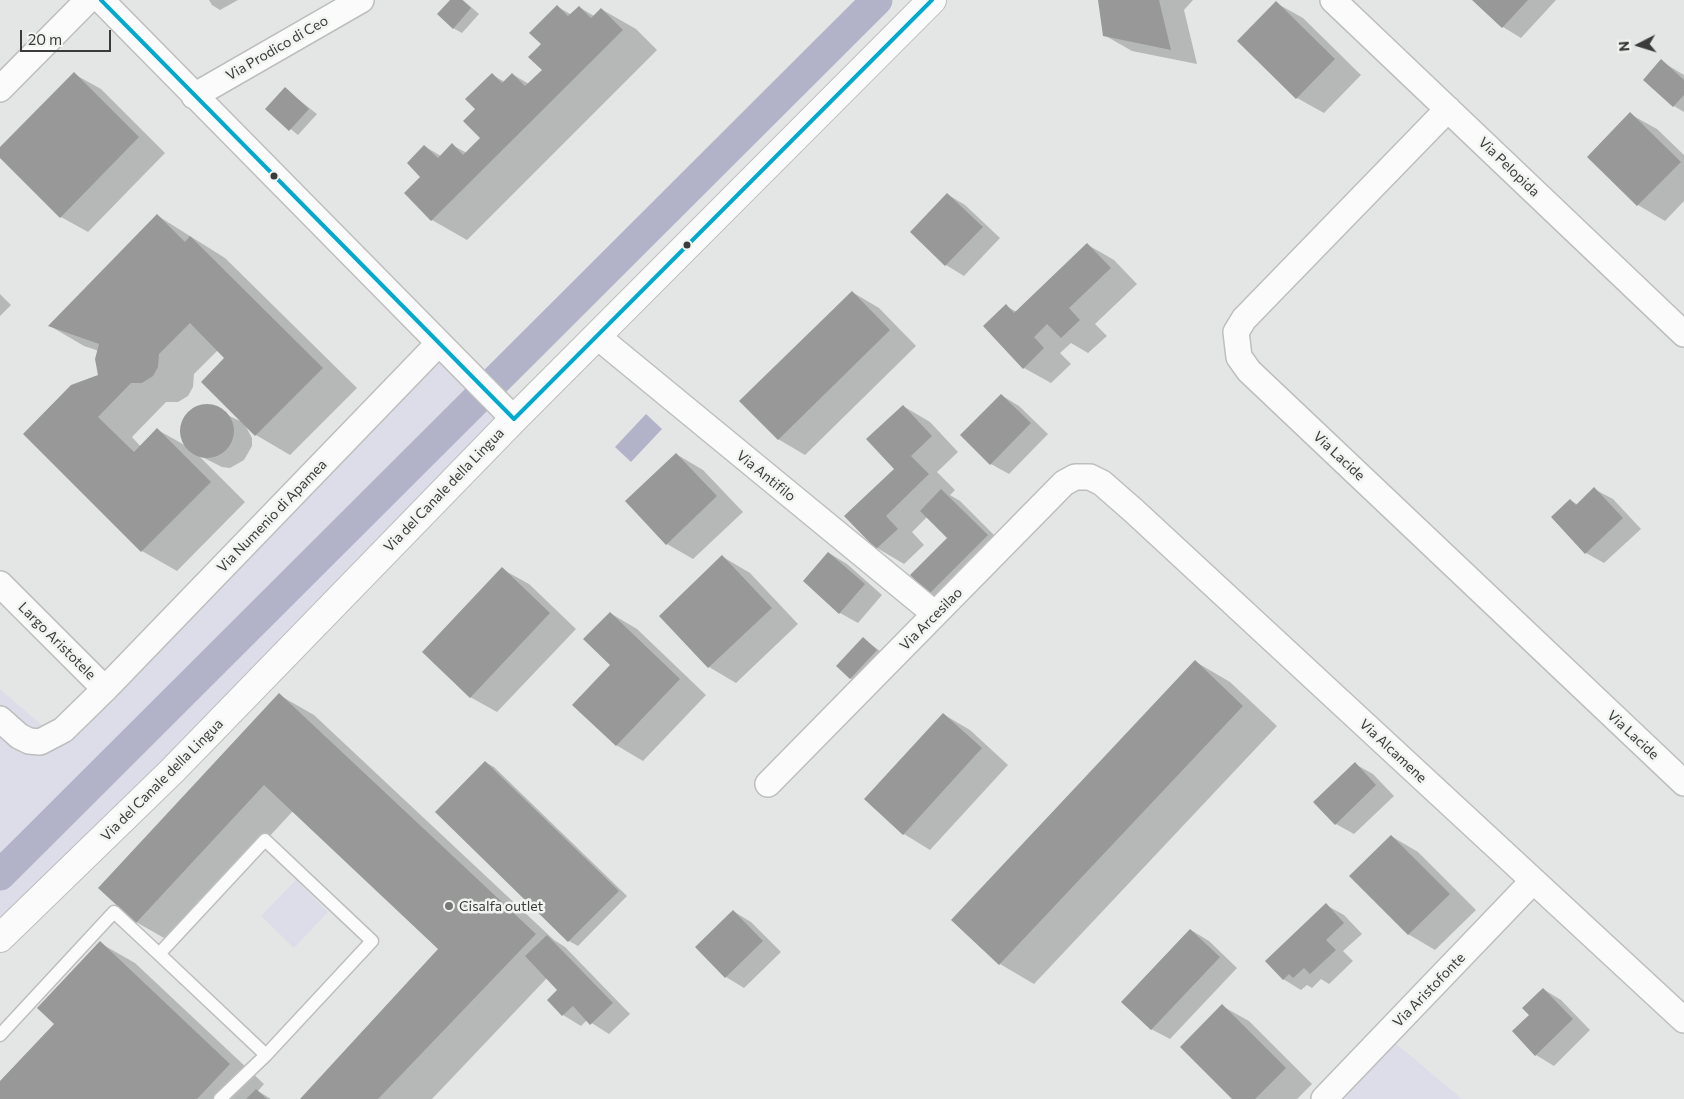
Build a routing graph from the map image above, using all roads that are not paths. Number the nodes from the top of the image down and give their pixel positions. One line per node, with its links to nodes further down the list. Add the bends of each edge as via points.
1 (88, 0): 6 (street)
2 (102, 0): 7 (street)
3 (360, 0): 7 (street, Via Prodico di Ceo)
4 (932, 0): 10 (street, Via del Canale della Lingua)
5 (1333, 0): 8 (street, Via Pelopida)
6 (0, 89)
7 (194, 96): 11 (street)
8 (1448, 109): 9 (street, Via Pelopida); 18 (street, Via Lacide, via 1244,319 1236,332 1239,358)
9 (1684, 334)
10 (598, 337): 12 (street, Via del Canale della Lingua); 15 (street, Via Antifilo)
11 (439, 343): 12 (street); 16 (street, Via Numenio di Apamea)
12 (508, 413): 21 (street, Via del Canale della Lingua, via 172,771)
13 (1102, 483): 15 (street, Via Arcesilao, via 1082,476 1064,483); 20 (street, Via Alcamene)
14 (0, 584): 16 (street, Largo Aristotele)
15 (935, 614): 19 (street, Via Arcesilao)
16 (105, 689): 17 (street, Largo Aristotele, via 63,730 40,742 19,736)
17 (0, 719)
18 (1684, 783)
19 (768, 784)
20 (1533, 881): 23 (street, Via Alcamene); 27 (street, Via Aristofonte)
21 (0, 938)
22 (159, 954): 24 (lane, via 114,912); 25 (lane); 25 (lane, via 265,840 287,860 372,941)
23 (1684, 1020)
24 (0, 1035)
25 (266, 1055): 26 (lane)
26 (220, 1099)
27 (1324, 1099)

